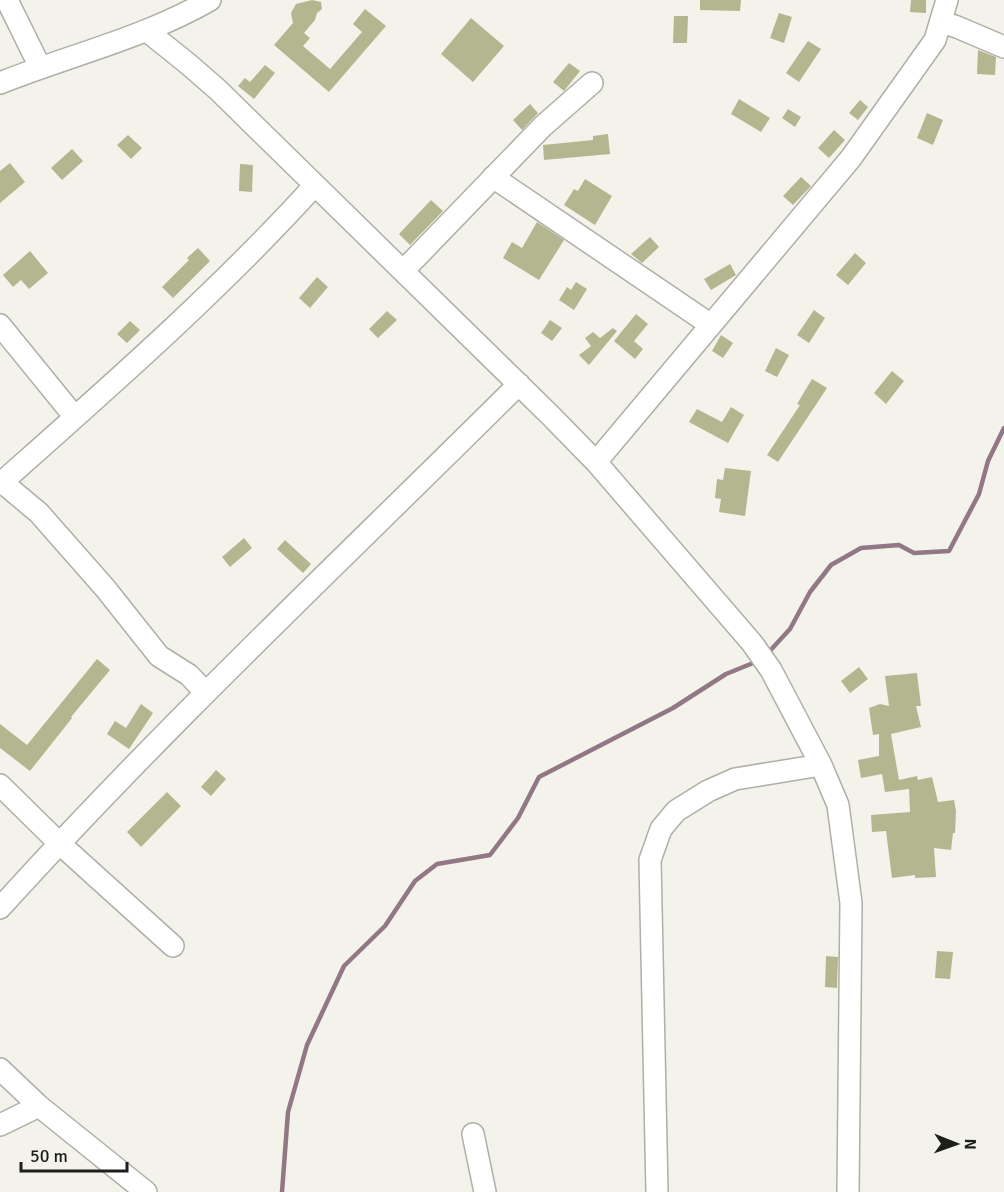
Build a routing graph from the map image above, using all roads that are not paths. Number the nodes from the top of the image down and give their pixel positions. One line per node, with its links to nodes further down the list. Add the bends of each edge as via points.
1 (8, 0): 7 (street)
2 (210, 0): 5 (street)
3 (948, 0): 4 (street)
4 (942, 22): 6 (street); 14 (street, via 928,53 851,158)
5 (147, 31): 7 (street); 11 (street, via 217,89)
6 (1004, 47)
7 (40, 67): 8 (street)
8 (0, 83)
9 (592, 83): 10 (street)
10 (494, 177): 12 (street); 14 (street)
11 (315, 185): 12 (street); 16 (street, via 221,282)
12 (403, 272): 15 (street)
13 (0, 325): 16 (street)
14 (711, 325): 17 (street)
15 (519, 384): 17 (street); 19 (street)
16 (74, 416): 18 (street)
17 (596, 462): 20 (street, via 752,643 771,670)
18 (1, 483): 19 (street, via 39,513 159,656 189,675)
19 (205, 692): 22 (street)
20 (821, 765): 31 (street, via 735,779 676,811 661,829 650,860); 32 (street, via 838,805 851,903)
21 (0, 785): 22 (street)
22 (59, 843): 23 (street); 24 (street)
23 (0, 908)
24 (173, 945)
25 (0, 1069): 26 (street)
26 (39, 1106): 27 (street); 29 (street)
27 (0, 1125)
28 (473, 1134): 30 (street)
29 (146, 1192)
30 (485, 1192)
31 (657, 1192)
32 (848, 1192)

